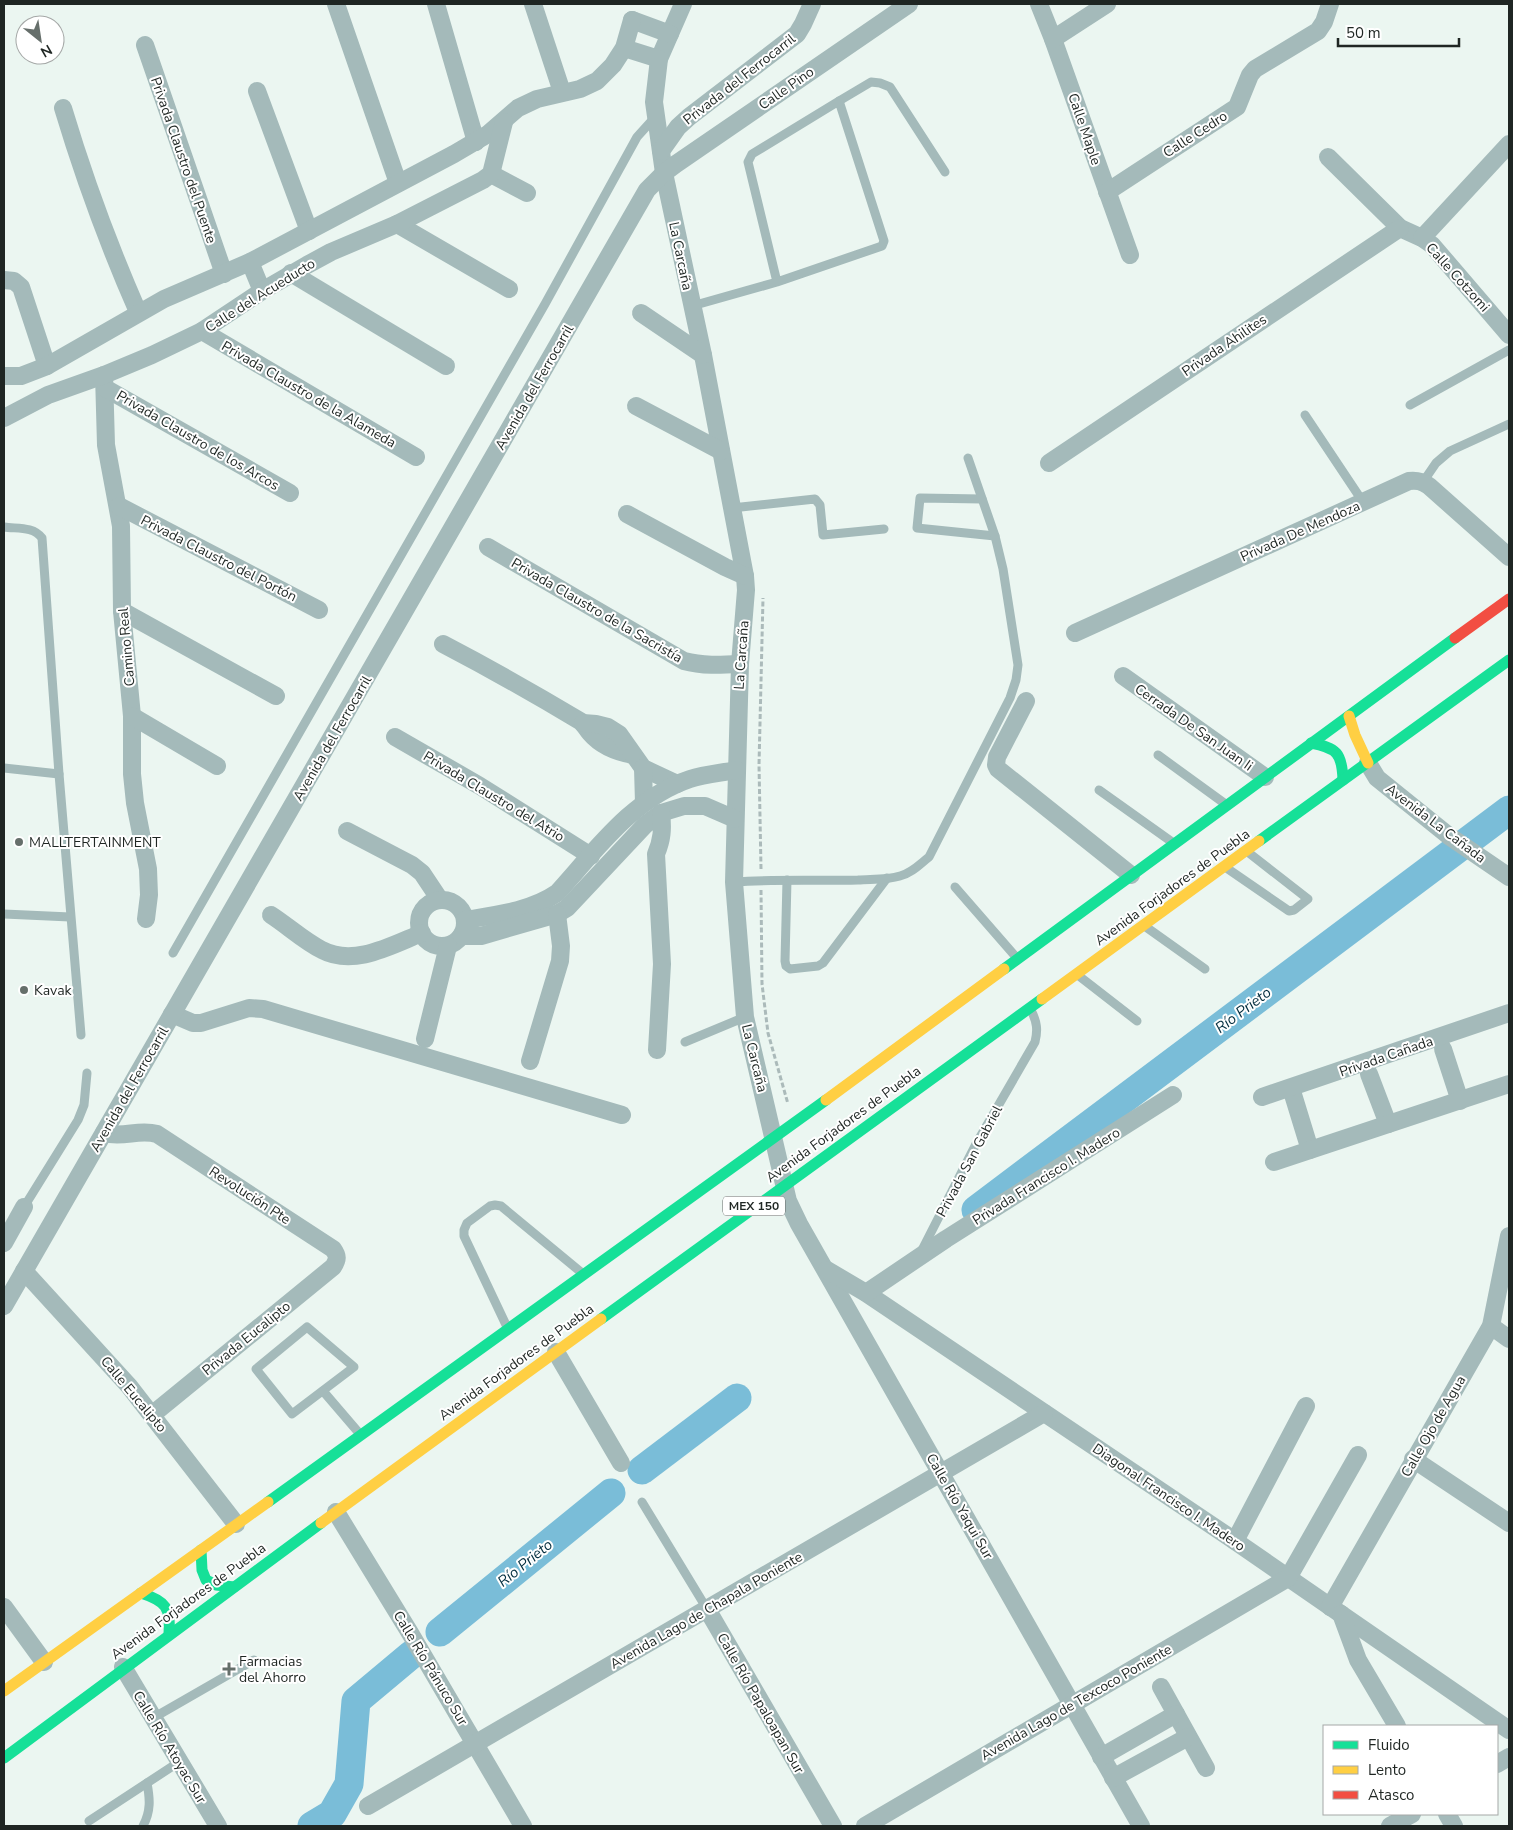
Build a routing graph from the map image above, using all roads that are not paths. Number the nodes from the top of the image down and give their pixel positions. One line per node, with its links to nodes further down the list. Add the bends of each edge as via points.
1 (336, 4): 29 (street)
2 (436, 4): 22 (street)
3 (533, 4): 17 (street)
4 (683, 4): 11 (street)
5 (812, 4): 24 (street, Privada del Ferrocarril, via 797,34 689,117)
6 (909, 4): 27 (street, Calle Pino)
7 (1039, 4): 12 (street, Calle Maple)
8 (1107, 4): 12 (street)
9 (1330, 4): 30 (street, Calle Cedro, via 1318,31 1255,69 1237,107)
10 (630, 12): 11 (street, Calle del Acueducto); 14 (street, Calle del Acueducto)
11 (670, 34): 15 (street)
12 (1053, 39): 30 (street, Calle Maple)
13 (145, 45): 39 (street, Privada Claustro del Puente)
14 (624, 48): 15 (street); 17 (street, Calle del Acueducto, via 597,81 580,89)
15 (659, 59): 21 (street, via 654,102)
16 (257, 91): 34 (street)
17 (562, 92): 20 (street, Calle del Acueducto, via 518,108)
18 (839, 101): 26 (lane, via 871,82 890,87); 41 (lane, via 752,154 748,162); 41 (lane, via 884,241 879,248)
19 (63, 108): 45 (street, via 87,186)
20 (504, 122): 22 (street, Calle del Acueducto); 28 (street)
21 (657, 122): 24 (street, La Carcaña); 128 (lane, via 637,137)
22 (476, 142): 29 (street, Calle del Acueducto)
23 (1509, 144): 35 (street)
24 (660, 151): 27 (street, La Carcaña)
25 (1328, 157): 33 (street)
26 (944, 172)
27 (664, 173): 44 (street, La Carcaña); 134 (street, Avenida del Ferrocarril, via 647,190)
28 (491, 174): 31 (street); 32 (street, Calle del Acueducto)
29 (398, 183): 34 (street, Calle del Acueducto)
30 (1107, 192): 36 (street, Calle Maple)
31 (527, 193)
32 (396, 224): 38 (street, Calle del Acueducto); 42 (street)
33 (1400, 228): 35 (street, Calle Cotzomi); 63 (street, Privada Ahilites)
34 (309, 231): 37 (street, Calle del Acueducto)
35 (1422, 238): 48 (street, Calle Cotzomi)
36 (1130, 255)
37 (250, 262): 39 (street, Calle del Acueducto); 43 (street)
38 (291, 273): 43 (street, Calle del Acueducto); 52 (street)
39 (224, 274): 45 (street, Calle del Acueducto)
40 (4, 280): 51 (street, via 14,281 21,287)
41 (777, 282): 44 (lane)
42 (509, 289)
43 (262, 291): 47 (street, Calle del Acueducto)
44 (692, 306): 50 (street, La Carcaña)
45 (138, 312): 51 (street, Calle del Acueducto)
46 (641, 314): 50 (street)
47 (202, 331): 54 (street, Calle del Acueducto); 61 (street, Privada Claustro de la Alameda)
48 (1509, 335)
49 (1509, 350): 55 (lane)
50 (702, 355): 60 (street, La Carcaña)
51 (47, 366): 53 (street, Calle del Acueducto, via 20,376)
52 (446, 366)
53 (4, 376)
54 (105, 382): 58 (street, Calle del Acueducto, via 48,396); 65 (street, Privada Claustro de los Arcos); 68 (street, Camino Real, via 106,445)
55 (1410, 405)
56 (636, 406): 60 (street)
57 (1306, 414): 67 (lane)
58 (4, 418)
59 (1509, 424): 64 (lane, via 1450,451)
60 (721, 451): 69 (street, La Carcaña)
61 (416, 457)
62 (968, 458): 66 (lane)
63 (1049, 463)
64 (1423, 482): 67 (street, Privada De Mendoza, via 1408,481); 75 (street)
65 (290, 493)
66 (982, 499): 73 (lane); 73 (lane, via 920,498 917,528)
67 (1363, 502): 80 (street, Privada De Mendoza)
68 (119, 506): 78 (street, Privada Claustro del Portón); 79 (street, Camino Real)
69 (732, 508): 72 (lane, via 815,499 820,505 823,536); 76 (street, La Carcaña)
70 (627, 514): 76 (street)
71 (4, 527): 97 (lane, via 32,530 42,538)
72 (884, 529)
73 (995, 536): 115 (lane, via 1018,665 1016,680 1010,698 929,857 902,876)
74 (488, 547): 83 (street, Privada Claustro de la Sacristía, via 684,661 719,666)
75 (1509, 557)
76 (745, 576): 83 (street, La Carcaña)
77 (1509, 599): 88 (main road, Avenida Forjadores de Puebla / MEX 150)
78 (319, 610)
79 (122, 611): 85 (street); 87 (street, Camino Real)
80 (1075, 633)
81 (443, 644): 92 (street, via 583,723 604,745)
82 (1509, 660): 93 (main road, Avenida Forjadores de Puebla / MEX 150)
83 (740, 664): 96 (street, La Carcaña)
84 (1122, 676): 98 (street, Cerrada De San Juan Ii)
85 (276, 696)
86 (1026, 701): 113 (street, via 997,757 998,769)
87 (132, 716): 94 (street); 124 (street, Camino Real, via 135,803 148,869)
88 (1349, 716): 90 (main road, Avenida Forjadores de Puebla / MEX 150); 93 (main road)
89 (396, 737): 111 (street, Privada Claustro del Atrio)
90 (1311, 743): 98 (main road, Avenida Forjadores de Puebla / MEX 150); 99 (main road, via 1334,749 1340,754)
91 (1158, 754): 103 (lane)
92 (638, 762): 100 (street); 102 (street)
93 (1368, 763): 99 (main road, Avenida Forjadores de Puebla / MEX 150); 114 (street, Avenida La Cañada, via 1376,778 1449,836)
94 (217, 766)
95 (4, 768): 97 (lane)
96 (736, 770): 100 (street); 105 (street, La Carcaña)
97 (59, 774): 123 (lane)
98 (1265, 777): 103 (main road, Avenida Forjadores de Puebla / MEX 150)
99 (1343, 780): 109 (main road, Avenida Forjadores de Puebla / MEX 150)
100 (677, 784): 102 (street)
101 (1099, 790): 108 (lane)
102 (644, 803): 111 (street)
103 (1227, 805): 108 (main road, Avenida Forjadores de Puebla / MEX 150)
104 (661, 813): 105 (street, via 694,805 705,806); 107 (street); 110 (street, via 663,827)
105 (735, 819): 117 (street, La Carcaña)
106 (347, 831): 119 (street, via 417,869)
107 (632, 838): 110 (street, via 642,841); 121 (street, via 567,908)
108 (1174, 843): 113 (main road, Avenida Forjadores de Puebla / MEX 150)
109 (1247, 852): 112 (main road, Avenida Forjadores de Puebla / MEX 150); 112 (lane, via 1308,899 1289,911)
110 (656, 854): 141 (street, via 662,964)
111 (591, 856): 127 (street, via 546,901 490,916)
112 (1226, 867): 125 (main road, Avenida Forjadores de Puebla / MEX 150)
113 (1131, 875): 129 (main road, Avenida Forjadores de Puebla / MEX 150)
114 (1509, 877)
115 (887, 878): 116 (lane); 116 (lane, via 824,963 790,969 785,961)
116 (787, 880): 117 (lane)
117 (734, 882): 135 (street, La Carcaña)
118 (955, 887): 129 (lane)
119 (440, 900): 126 (street, via 422,912); 127 (street, via 459,907)
120 (4, 914): 123 (lane)
121 (557, 914): 127 (street, via 481,936); 142 (street, via 560,961)
122 (271, 915): 126 (street, via 323,950 337,955 368,954)
123 (70, 917): 137 (lane)
124 (146, 919)
125 (1144, 926): 130 (lane); 131 (main road, Avenida Forjadores de Puebla / MEX 150)
126 (422, 934): 127 (street, via 433,944)
127 (458, 934): 138 (street)
128 (173, 953)
129 (1017, 958): 153 (main road, Avenida Forjadores de Puebla / MEX 150)
130 (1205, 969)
131 (1077, 975): 132 (main road, Avenida Forjadores de Puebla / MEX 150); 136 (lane)
132 (1030, 1008): 156 (main road, Avenida Forjadores de Puebla / MEX 150); 161 (lane, Privada San Gabriel, via 1036,1020 1035,1042 976,1144)
133 (1509, 1013): 146 (street, Privada Cañada)
134 (172, 1014): 150 (street, via 201,1023 249,1008 263,1009); 152 (street, Avenida del Ferrocarril)
135 (745, 1017): 139 (lane); 153 (street, La Carcaña)
136 (1137, 1021)
137 (81, 1035)
138 (425, 1039)
139 (685, 1042)
140 (1443, 1049): 149 (street)
141 (657, 1050)
142 (530, 1061)
143 (87, 1073): 157 (lane, via 84,1105 78,1120)
144 (1369, 1074): 151 (street)
145 (1509, 1084): 149 (street)
146 (1291, 1088): 148 (street, Privada Cañada); 154 (street)
147 (1173, 1096): 161 (street, Privada Francisco I. Madero)
148 (1262, 1097)
149 (1460, 1101): 151 (street)
150 (622, 1115)
151 (1388, 1124): 154 (street)
152 (104, 1133): 162 (street, Revolución Pte, via 114,1136 148,1131 157,1134 333,1249); 164 (street, Avenida del Ferrocarril)
153 (774, 1138): 156 (street, La Carcaña); 165 (main road, Avenida Forjadores de Puebla / MEX 150)
154 (1310, 1150): 155 (street)
155 (1274, 1162)
156 (785, 1184): 163 (street, Calle Río Yaqui Sur, via 788,1201); 171 (main road, Avenida Forjadores de Puebla / MEX 150)
157 (24, 1207): 158 (street); 160 (street)
158 (4, 1219)
159 (1509, 1236): 168 (street, Calle Ojo de Agua)
160 (4, 1243)
161 (919, 1257): 166 (street, Privada San Gabriel)
162 (338, 1260): 175 (street, Privada Eucalipto)
163 (826, 1270): 166 (street, Diagonal Francisco I. Madero); 180 (street, Calle Río Yaqui Sur)
164 (24, 1271): 167 (street, Avenida del Ferrocarril); 175 (street, Calle Eucalipto)
165 (584, 1275): 169 (main road, Avenida Forjadores de Puebla / MEX 150); 169 (lane, via 501,1206 490,1206 467,1223 464,1236)
166 (866, 1294): 174 (street, Diagonal Francisco I. Madero)
167 (4, 1306)
168 (1491, 1326): 170 (street); 178 (street, Calle Ojo de Agua)
169 (508, 1329): 176 (main road, Avenida Forjadores de Puebla / MEX 150)
170 (1509, 1339)
171 (556, 1352): 179 (street); 182 (main road, Avenida Forjadores de Puebla / MEX 150)
172 (323, 1391): 172 (lane, via 354,1367 307,1327 256,1369 292,1414); 176 (lane)
173 (1306, 1406): 185 (street)
174 (1044, 1413): 180 (street, Avenida Lago de Chapala Poniente); 185 (street, Diagonal Francisco I. Madero)
175 (153, 1414): 184 (street, Calle Eucalipto)
176 (360, 1436): 184 (main road, Avenida Forjadores de Puebla / MEX 150)
177 (1358, 1455): 187 (street)
178 (1413, 1459): 183 (street); 192 (street, Calle Ojo de Agua)
179 (621, 1463)
180 (941, 1474): 191 (street, Avenida Lago de Chapala Poniente); 199 (street, Calle Río Yaqui Sur)
181 (642, 1502): 191 (lane, Calle Río Papaloapan Sur)
182 (336, 1512): 188 (main road, Avenida Forjadores de Puebla / MEX 150); 205 (street, Calle Río Pánuco Sur)
183 (1509, 1523)
184 (236, 1524): 186 (main road, Avenida Forjadores de Puebla / MEX 150)
185 (1235, 1541): 187 (street, Diagonal Francisco I. Madero)
186 (201, 1550): 188 (main road, via 206,1580); 189 (main road, Avenida Forjadores de Puebla / MEX 150)
187 (1288, 1578): 192 (street, Diagonal Francisco I. Madero); 199 (street, Avenida Lago de Texcoco Poniente)
188 (234, 1587): 193 (main road, Avenida Forjadores de Puebla / MEX 150)
189 (142, 1593): 193 (main road, via 161,1600 166,1606); 195 (main road, Avenida Forjadores de Puebla / MEX 150)
190 (4, 1606): 195 (street)
191 (707, 1610): 205 (street, Avenida Lago de Chapala Poniente); 221 (street, Calle Río Papaloapan Sur)
192 (1335, 1610): 202 (street, via 1358,1660); 203 (street, Diagonal Francisco I. Madero)
193 (169, 1634): 196 (main road, Avenida Forjadores de Puebla / MEX 150)
194 (254, 1660): 201 (lane)
195 (44, 1662): 198 (main road, Avenida Forjadores de Puebla / MEX 150)
196 (123, 1668): 201 (street, Calle Río Atoyac Sur); 208 (main road, Avenida Forjadores de Puebla / MEX 150)
197 (1161, 1687): 200 (street)
198 (4, 1690)
199 (1072, 1704): 206 (street, Calle Río Yaqui Sur); 222 (street, Avenida Lago de Texcoco Poniente)
200 (1176, 1714): 204 (street); 206 (street)
201 (153, 1718): 209 (street, Calle Río Atoyac Sur)
202 (1396, 1725)
203 (1509, 1730)
204 (1188, 1736): 211 (street); 212 (street)
205 (476, 1745): 214 (street, Avenida Lago de Chapala Poniente); 220 (street, Calle Río Pánuco Sur)
206 (1101, 1757): 212 (street, Calle Río Yaqui Sur)
207 (1509, 1757): 210 (street)
208 (4, 1758)
209 (179, 1762): 213 (lane); 219 (street, Calle Río Atoyac Sur)
210 (1498, 1763)
211 (1206, 1768)
212 (1113, 1778): 223 (street, Calle Río Yaqui Sur)
213 (147, 1783): 217 (lane); 218 (lane, via 150,1800)
214 (368, 1806)
215 (1410, 1815): 224 (street)
216 (1448, 1815): 225 (street)
217 (89, 1821)
218 (143, 1826)
219 (218, 1826)
220 (523, 1826)
221 (833, 1826)
222 (865, 1826)
223 (1141, 1826)
224 (1390, 1826)
225 (1454, 1826)

